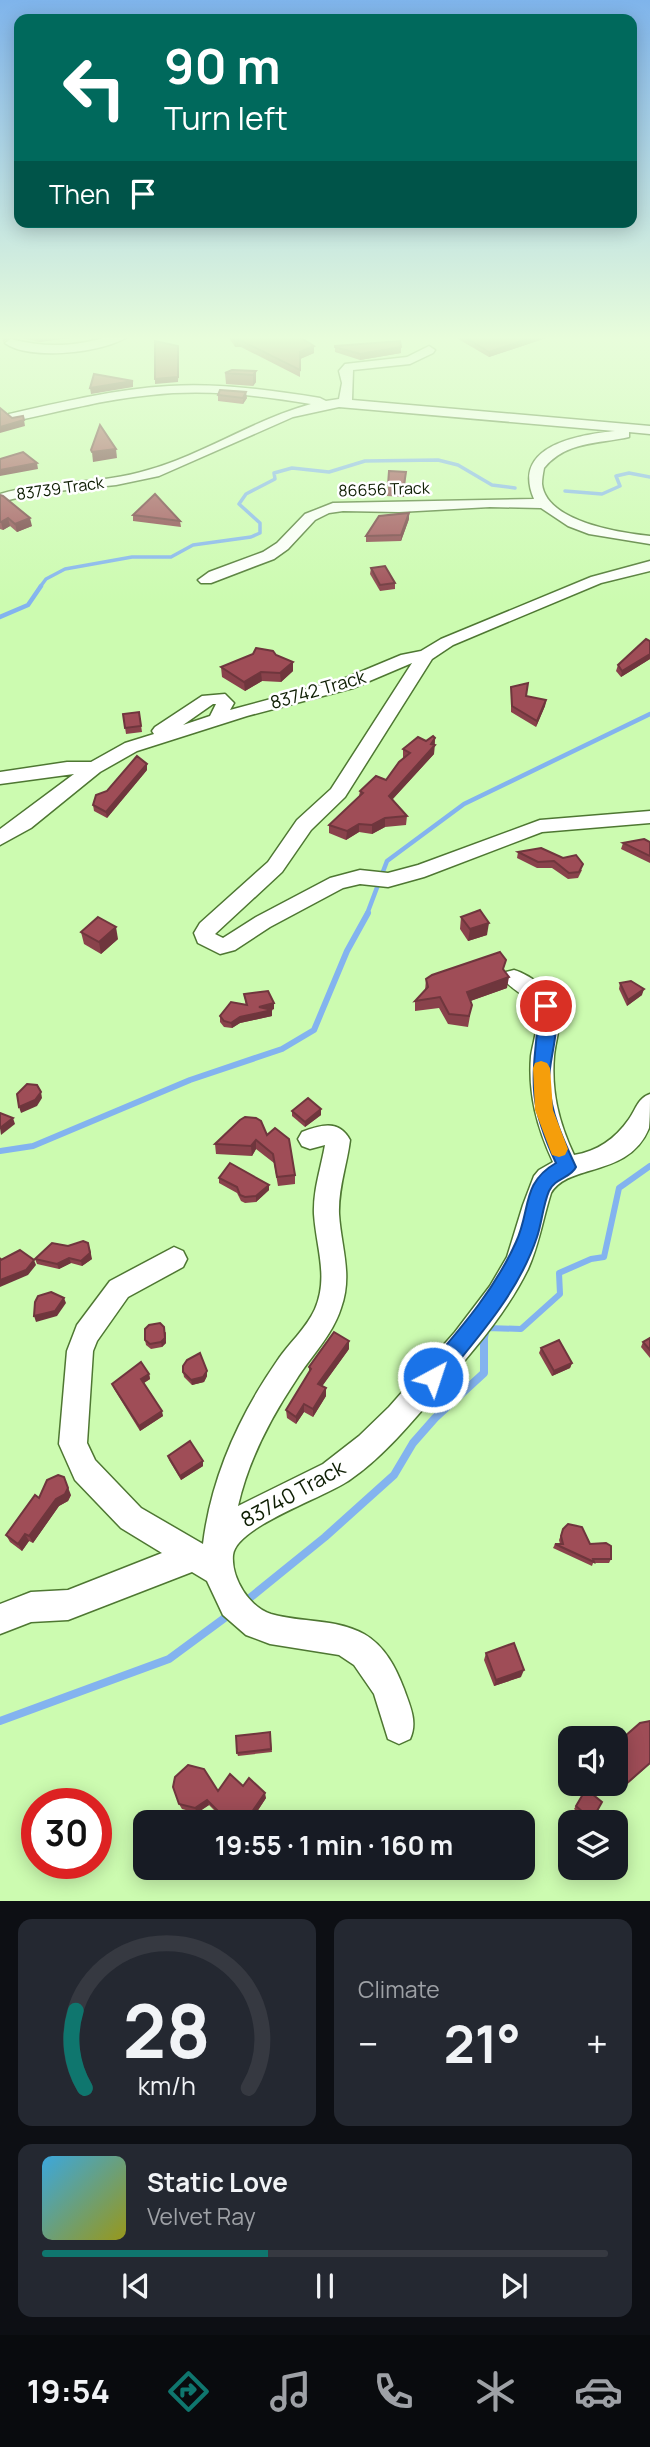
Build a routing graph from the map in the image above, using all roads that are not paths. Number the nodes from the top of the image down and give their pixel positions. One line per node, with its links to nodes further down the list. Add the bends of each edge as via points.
1 (257, 425): 4 (street, 83739 Track, via 154,473)
2 (589, 425): 3 (street, 83739 Track)
3 (650, 430): 5 (street, via 588,439 551,453 536,472 536,491)
4 (0, 498)
5 (544, 504): 6 (street, via 567,520 602,534); 8 (street, 86656 Track, via 337,506 310,516 277,551)
6 (650, 540)
7 (650, 566): 9 (street, 83742 Track, via 596,580)
8 (206, 580)
9 (426, 655): 10 (street, 83742 Track, via 347,684 216,721 225,703 219,698 208,700 145,742); 12 (street, via 338,793 304,825 275,867 207,928 205,938 228,945 337,883 360,877 388,880 424,870 540,826)
10 (94, 768): 11 (street); 13 (street)
11 (0, 778)
12 (650, 817)
13 (0, 838)
14 (514, 978): 17 (street, via 546,1006 540,1081 550,1132)
15 (650, 1104): 17 (street, 83740 Track, via 616,1151)
16 (310, 1139): 19 (street, via 331,1134 338,1140 327,1198 336,1261 334,1291 322,1322 275,1390 238,1460)
17 (567, 1167): 19 (street, 83740 Track, via 547,1178 539,1191 528,1237 508,1281 388,1428 346,1466 241,1521)
18 (174, 1259): 19 (street, via 119,1289 86,1334 80,1350 73,1444 85,1470 131,1518)
19 (209, 1559): 20 (street, via 68,1605 31,1607); 21 (street, via 243,1617 258,1626 341,1640 362,1652 384,1679)
20 (0, 1619)
21 (399, 1728)

